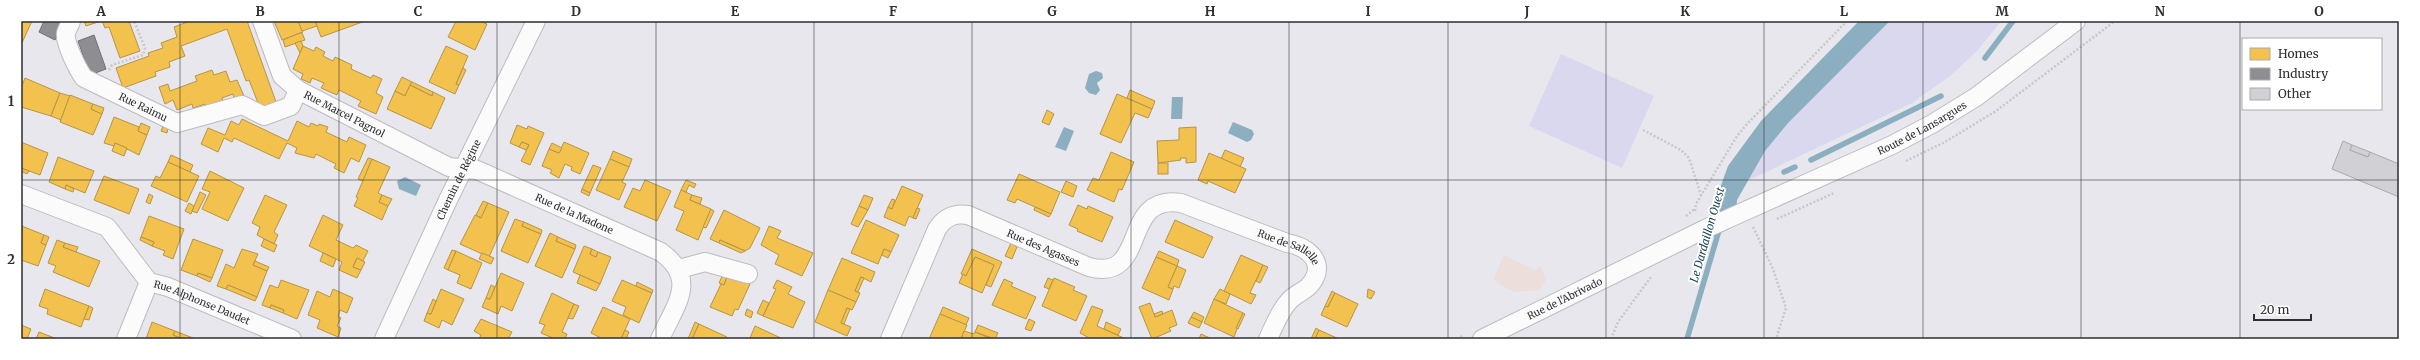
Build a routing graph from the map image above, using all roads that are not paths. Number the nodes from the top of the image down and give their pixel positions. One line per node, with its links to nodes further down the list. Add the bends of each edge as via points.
1 (72, 21): 5 (street, Rue Raimu, via 66,34 78,70 84,78 177,123 242,105 264,116 291,106)
2 (262, 21): 5 (street, Rue Marcel Pagnol, via 282,76)
3 (536, 21): 6 (street, Chemin de Régine)
4 (2076, 21): 9 (street, Route de Lansargues, via 1976,98 1932,124 1749,213 1698,232)
5 (298, 90): 6 (street, Rue Marcel Pagnol, via 449,166)
6 (464, 167): 10 (street, Rue de la Madone, via 477,170 661,252 671,259); 15 (street, Chemin de Régine)
7 (21, 194): 12 (street, Rue Alphonse Daudet, via 106,227)
8 (1238, 224): 17 (street, Rue des Agasses, via 1181,203 1170,201 1158,204 1148,210 1123,260 1114,267 1102,270 968,215 959,213 949,216 937,228); 18 (street, Rue de Sallelle, via 1287,243 1301,245 1312,253 1316,264 1315,276 1310,285 1290,299)
9 (1647, 257): 19 (street, Rue de l'Abrivado)
10 (678, 269): 11 (street, via 705,262); 16 (street, via 683,280 682,290)
11 (748, 274)
12 (149, 282): 13 (street); 14 (street, Rue Alphonse Daudet, via 168,287)
13 (126, 339)
14 (292, 339)
15 (384, 339)
16 (660, 339)
17 (890, 339)
18 (1268, 339)
19 (1482, 339)

